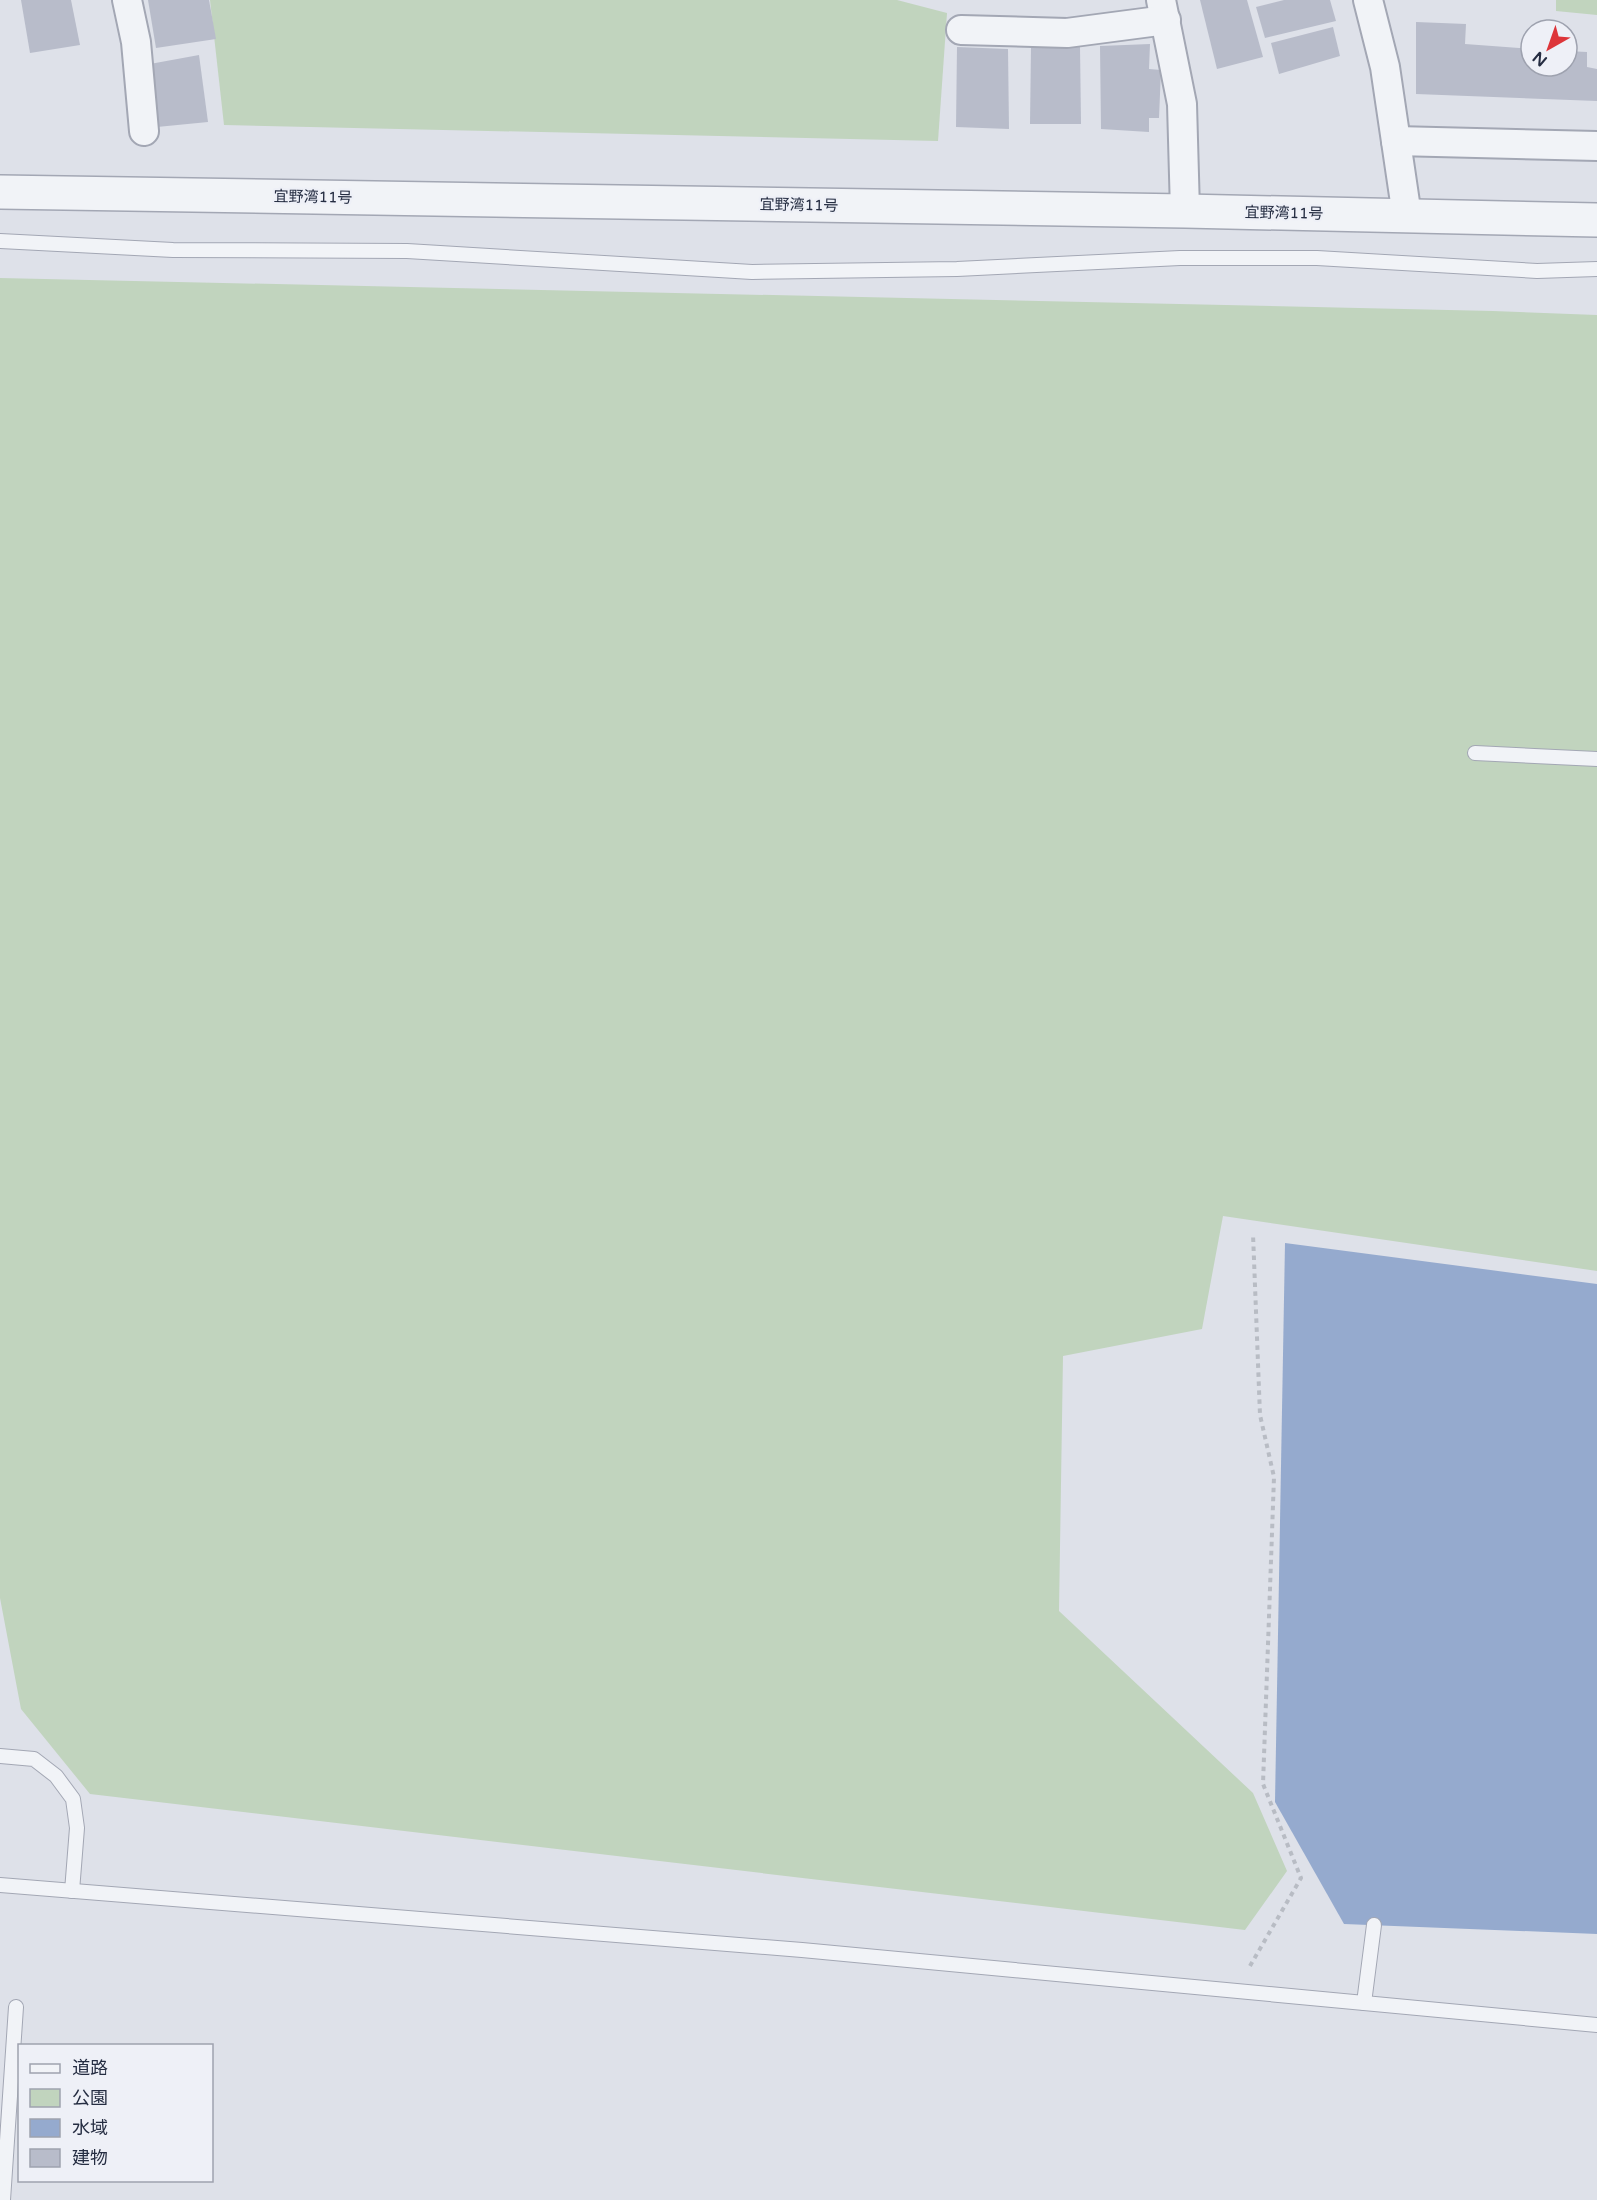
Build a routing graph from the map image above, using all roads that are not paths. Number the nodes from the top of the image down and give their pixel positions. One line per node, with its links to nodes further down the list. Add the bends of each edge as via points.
1 (127, 0): 5 (street)
2 (1368, 0): 6 (street, via 1385,67)
3 (1164, 10): 4 (street, via 1067,33); 9 (street, via 1182,104)
4 (961, 30)
5 (144, 131)
6 (1396, 141): 7 (street); 10 (street)
7 (1597, 146)
8 (0, 192): 9 (street, 宜野湾11号)
9 (1185, 211): 10 (street, 宜野湾11号)
10 (1407, 216): 11 (street, 宜野湾11号)
11 (1597, 220)
12 (0, 241): 13 (lane, via 173,250 407,251 752,272 957,269 1180,258 1317,258 1537,271)
13 (1597, 269)
14 (1475, 753): 15 (lane)
15 (1597, 759)
16 (0, 1756): 18 (lane, via 34,1759 56,1776 73,1799 77,1828)
17 (0, 1885): 18 (lane)
18 (72, 1891): 20 (lane, via 802,1950)
19 (1374, 1925): 20 (lane)
20 (1364, 2003): 22 (lane)
21 (16, 2007): 23 (lane)
22 (1596, 2026)
23 (3, 2200)

